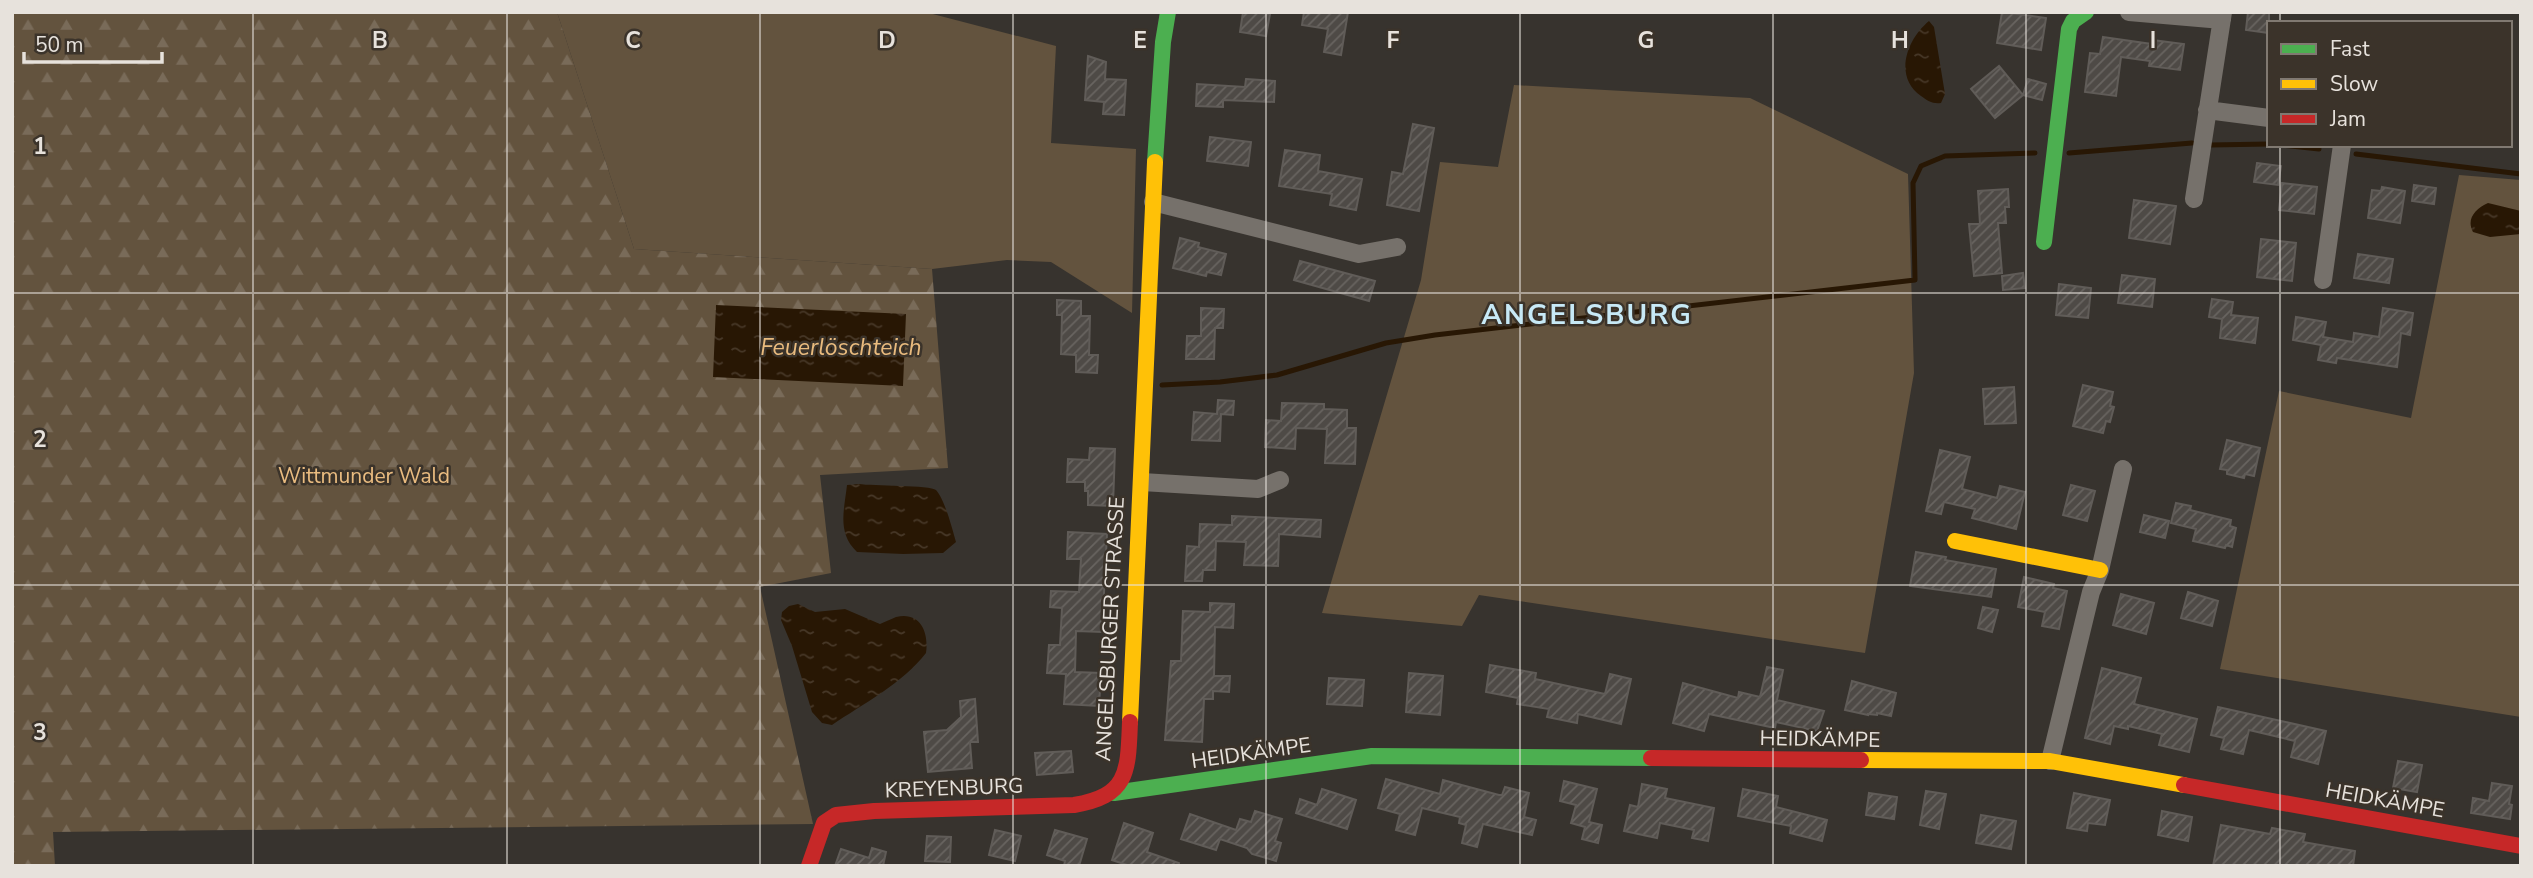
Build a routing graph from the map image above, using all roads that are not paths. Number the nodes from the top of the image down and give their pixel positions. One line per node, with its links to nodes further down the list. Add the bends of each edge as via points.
1 (1168, 12): 9 (street, ANGELSBURGER STRASSE)
2 (2086, 12): 10 (street, via 2069,29)
3 (2129, 12): 4 (street)
4 (2223, 16): 5 (street)
5 (2207, 110): 6 (street); 8 (street)
6 (2267, 118)
7 (2342, 147): 12 (street)
8 (2194, 199)
9 (1153, 202): 11 (street, via 1359,254); 15 (street, ANGELSBURGER STRASSE)
10 (2044, 242)
11 (1397, 247)
12 (2323, 280)
13 (2123, 469): 17 (street)
14 (1280, 480): 15 (street, ANGELSBURGER STRASSE, via 1258,489)
15 (1142, 482): 19 (street, ANGELSBURGER STRASSE, via 1128,764)
16 (1955, 541): 17 (street)
17 (2100, 570): 18 (street)
18 (2050, 761): 19 (street, HEIDKÄMPE, via 1372,756); 20 (street, HEIDKÄMPE)
19 (1118, 786): 21 (street, KREYENBURG, via 1097,802 1074,805 836,816 824,823)
20 (2521, 846)
21 (809, 866)

